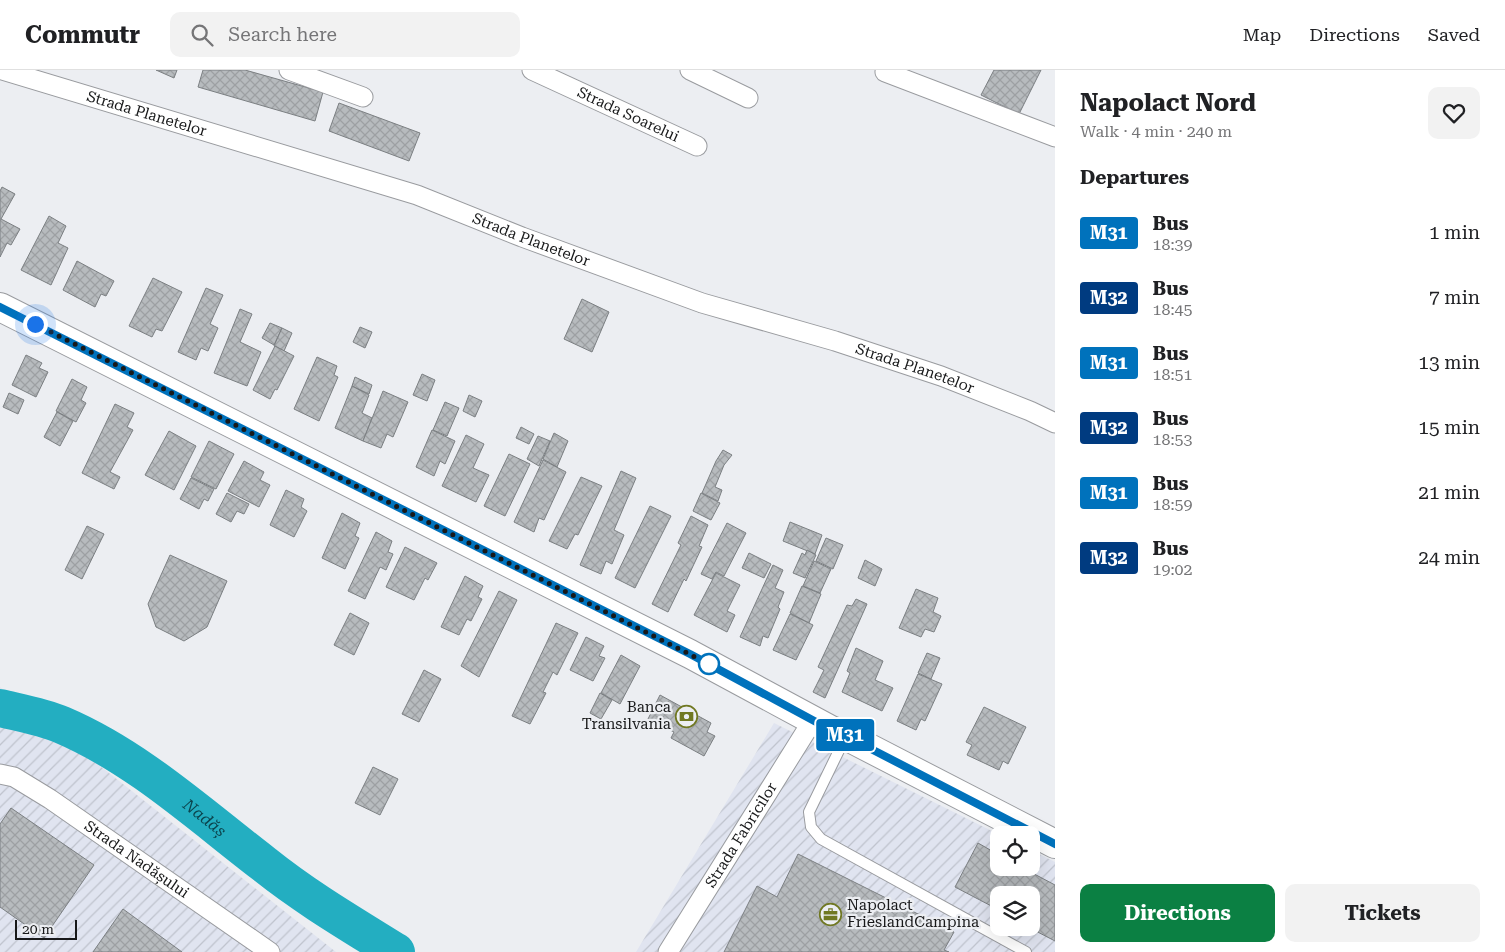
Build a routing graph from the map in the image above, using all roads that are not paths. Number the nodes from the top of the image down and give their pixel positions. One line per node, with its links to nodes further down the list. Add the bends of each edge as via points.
1 (2, 70): 11 (street, Strada Planetelor, via 417,195 702,303 941,376)
2 (289, 70): 6 (street)
3 (532, 70): 9 (street, Strada Soarelui)
4 (690, 70): 7 (street)
5 (885, 72): 8 (street)
6 (363, 97)
7 (748, 98)
8 (1055, 138)
9 (697, 146)
10 (0, 307): 12 (main road, via 682,650)
11 (1055, 423)
12 (813, 720): 13 (main road); 17 (street, Strada Fabricilor)
13 (846, 736): 15 (main road); 18 (lane, via 809,812 810,827 820,838)
14 (0, 774): 16 (street, Strada Nadășului, via 14,777 50,799)
15 (1055, 844)
16 (270, 952)
17 (668, 952)
18 (1026, 952)

